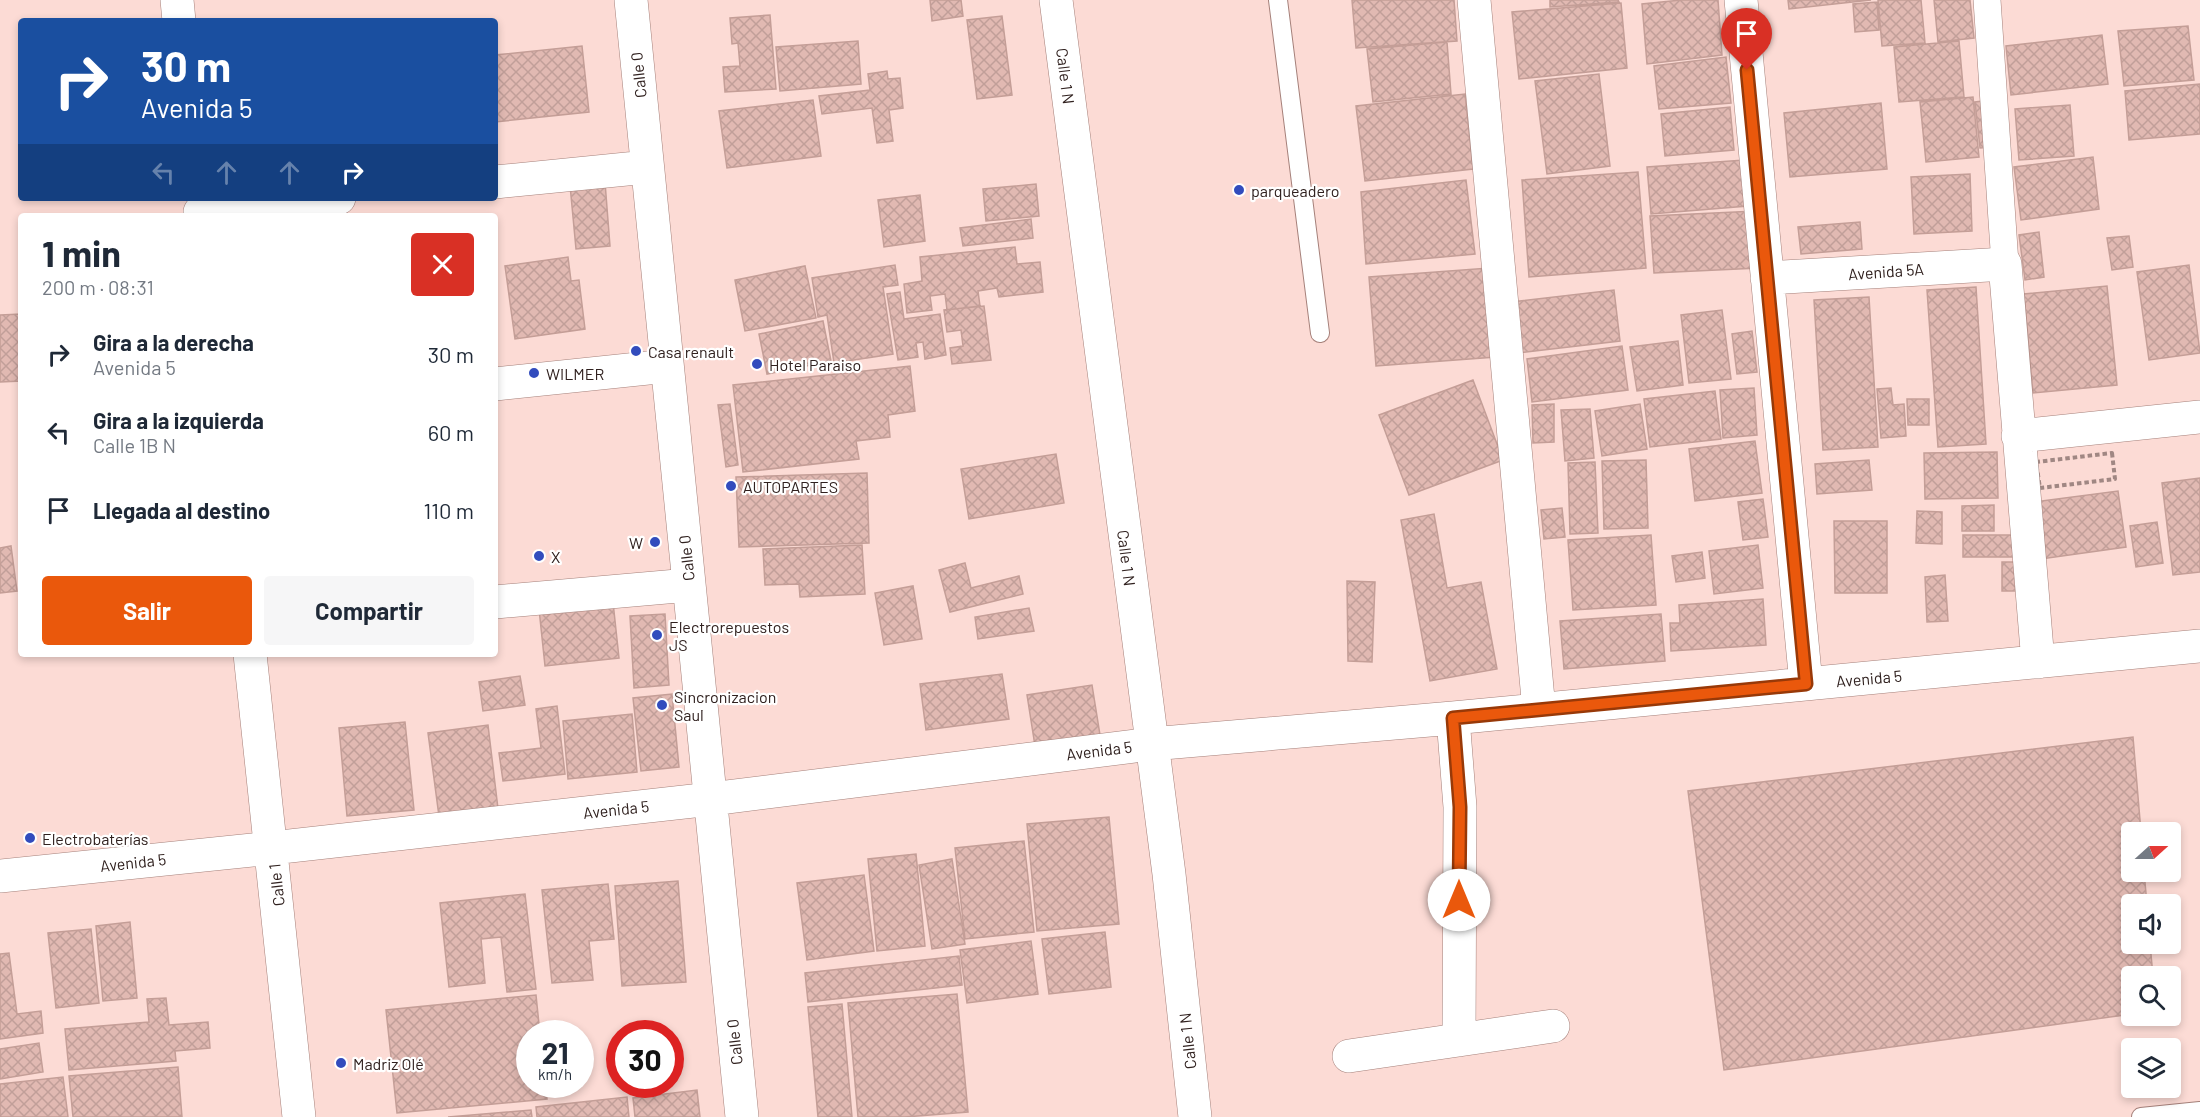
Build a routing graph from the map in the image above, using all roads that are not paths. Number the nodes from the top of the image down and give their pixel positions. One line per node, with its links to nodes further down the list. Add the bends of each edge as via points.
1 (177, 0): 8 (street)
2 (631, 0): 9 (street, Calle 0)
3 (1056, 0): 28 (street, Calle 1 N)
4 (1278, 0): 15 (lane)
5 (1474, 0): 26 (street)
6 (1741, 0): 14 (street)
7 (1987, 0): 13 (street)
8 (179, 18)
9 (647, 167): 10 (street); 16 (street, Calle 0)
10 (498, 182)
11 (301, 201): 12 (street)
12 (200, 209)
13 (2005, 264): 14 (street, Avenida 5A); 19 (street)
14 (1767, 278): 25 (street)
15 (1320, 333)
16 (667, 366): 17 (street); 20 (street, Calle 0)
17 (498, 384)
18 (2200, 417): 19 (street)
19 (2018, 436): 24 (street)
20 (689, 585): 21 (street); 29 (street, Calle 0)
21 (498, 602)
22 (2200, 646): 24 (street, Avenida 5)
23 (250, 657): 30 (street, Calle 1)
24 (2038, 662): 25 (street, Avenida 5)
25 (1806, 684): 26 (street, Avenida 5)
26 (1539, 710): 27 (street, Avenida 5)
27 (1453, 718): 28 (street, Avenida 5); 33 (street, via 1460,807)
28 (1151, 744): 29 (street, Avenida 5); 38 (street, Calle 1 N)
29 (711, 798): 30 (street, Avenida 5); 37 (street, Calle 0)
30 (272, 848): 31 (street, Avenida 5); 36 (street, Calle 1)
31 (0, 876)
32 (1552, 1026): 33 (street)
33 (1459, 1040): 34 (street)
34 (1349, 1056)
35 (2200, 1111): 39 (lane)
36 (299, 1117)
37 (742, 1117)
38 (1195, 1117)
39 (2141, 1117)

